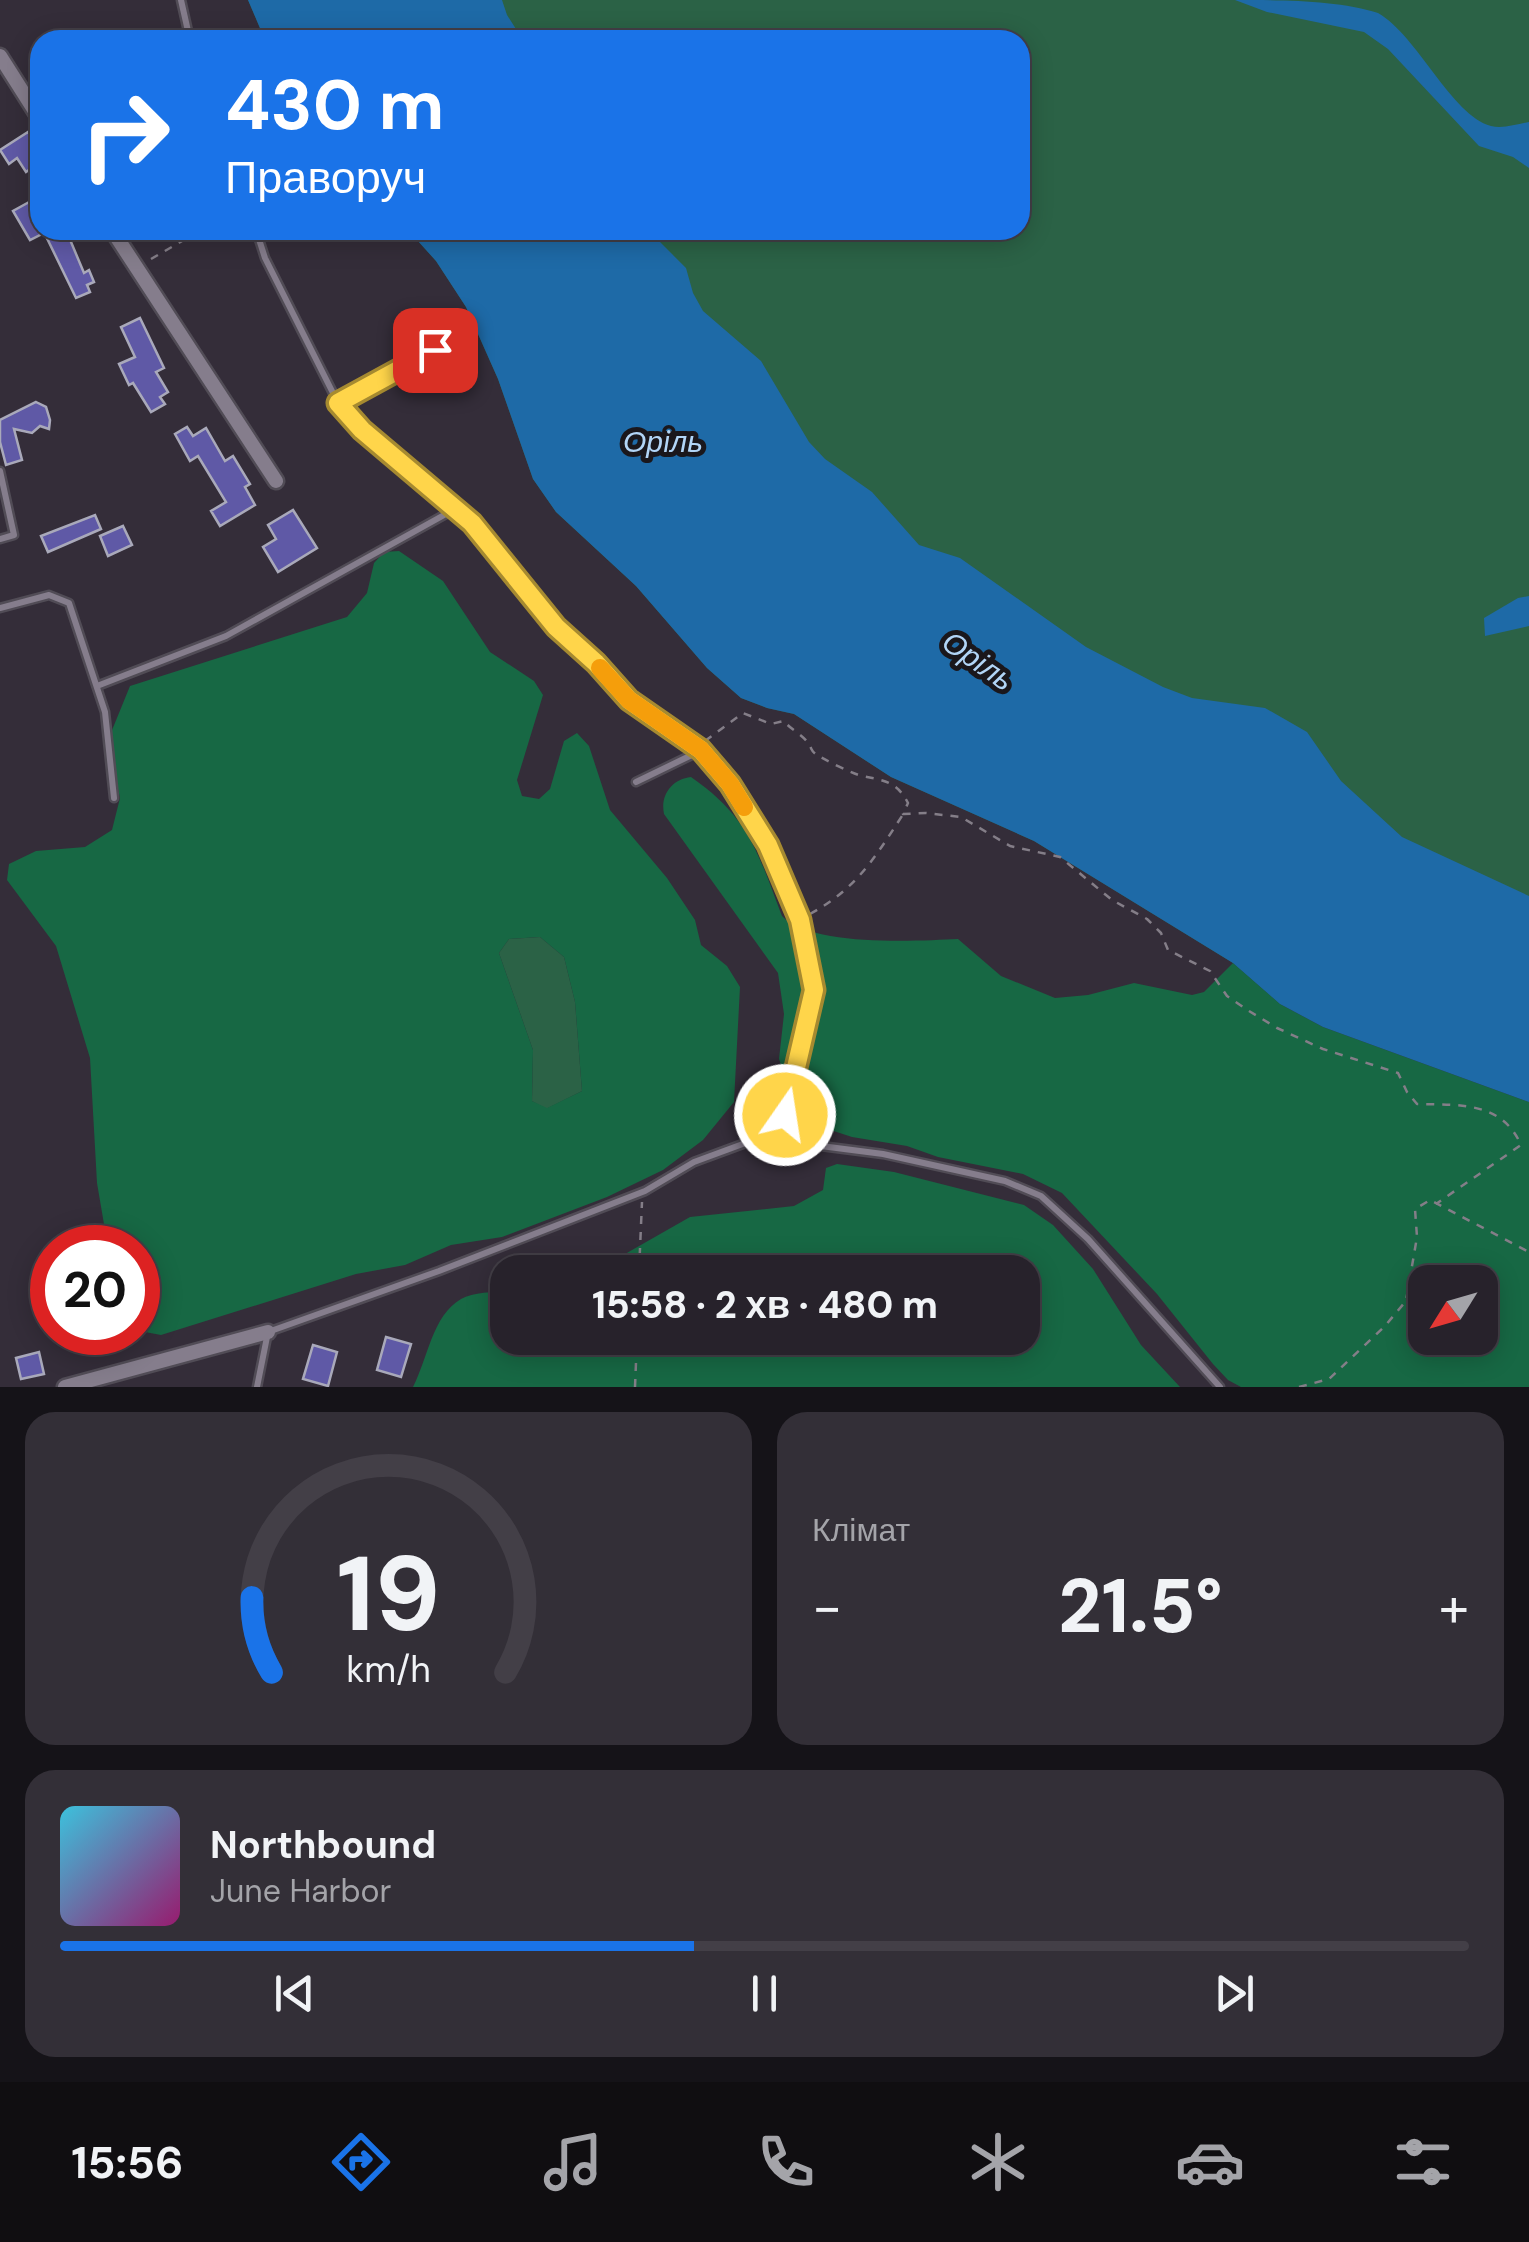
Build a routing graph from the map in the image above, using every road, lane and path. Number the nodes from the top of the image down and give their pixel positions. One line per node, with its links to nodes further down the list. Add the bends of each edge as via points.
1 (180, 0): 2 (lane)
2 (188, 30)
3 (0, 56): 4 (street)
4 (30, 103)
5 (119, 240): 8 (street)
6 (183, 240): 8 (path)
7 (259, 240): 10 (lane)
8 (137, 268): 12 (street)
9 (467, 333): 10 (lane)
10 (338, 403): 13 (lane)
11 (0, 470): 14 (lane, via 14,535)
12 (276, 481)
13 (455, 509): 16 (lane, via 226,636); 17 (lane, via 629,700)
14 (0, 539)
15 (0, 608): 16 (lane, via 49,595 69,604)
16 (97, 686): 19 (lane)
17 (698, 749): 18 (lane); 20 (path, via 742,713 771,724 784,721 814,754 902,791 908,802); 21 (lane, via 730,784 768,845)
18 (636, 782)
19 (114, 798)
20 (904, 814): 21 (path, via 841,897); 26 (path, via 961,817 1010,846 1060,856 1112,900 1147,919 1168,950 1210,971 1228,996 1277,1028 1398,1073 1417,1104 1486,1109 1514,1128 1520,1145)
21 (800, 920): 22 (lane, via 814,990)
22 (785, 1115): 23 (lane); 24 (lane)
23 (759, 1138): 24 (lane); 25 (lane, via 694,1162)
24 (798, 1143): 34 (lane, via 884,1154 1041,1196 1088,1238)
25 (645, 1192): 28 (path); 29 (lane)
26 (1436, 1204): 27 (path); 35 (path, via 1430,1200 1415,1209 1406,1300 1329,1379)
27 (1529, 1252)
28 (639, 1255)
29 (268, 1332): 31 (street); 32 (lane)
30 (636, 1355): 33 (path)
31 (65, 1387)
32 (257, 1387)
33 (635, 1387)
34 (1220, 1387)
35 (1299, 1387)

